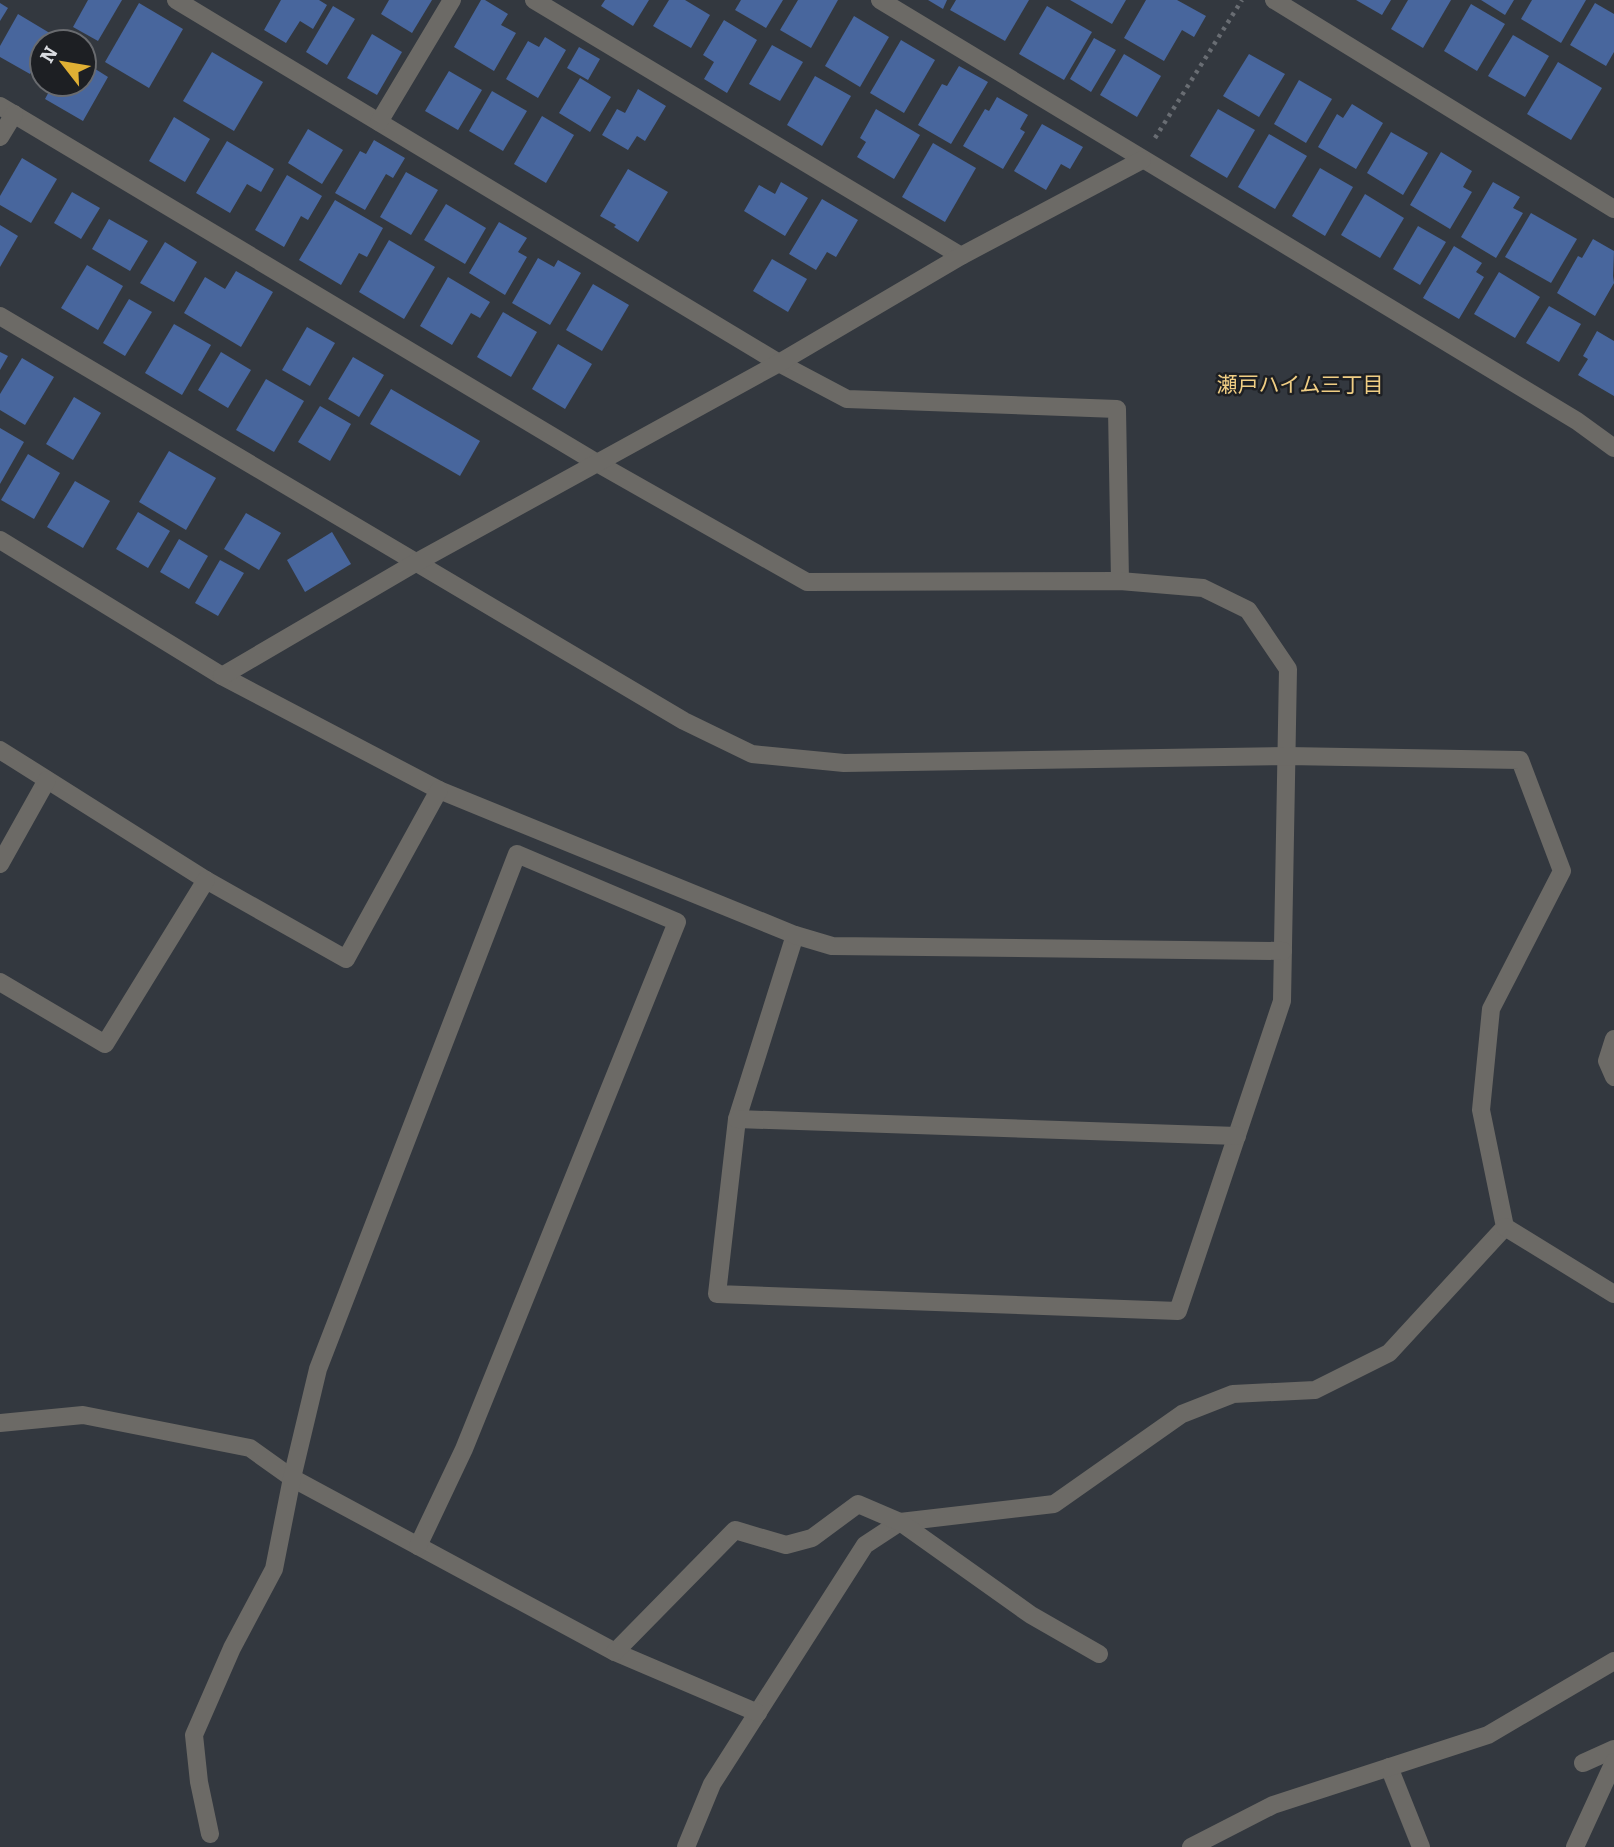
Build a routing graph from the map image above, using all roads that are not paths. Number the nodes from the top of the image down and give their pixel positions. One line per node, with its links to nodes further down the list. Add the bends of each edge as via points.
1 (176, 0): 7 (street)
2 (452, 0): 7 (street)
3 (534, 0): 11 (street)
4 (880, 0): 9 (street)
5 (1275, 0): 10 (street)
6 (7, 110): 8 (street); 15 (street)
7 (379, 122): 13 (street)
8 (0, 137)
9 (1142, 160): 11 (street); 14 (street, via 1577,421)
10 (1614, 209)
11 (961, 256): 13 (street)
12 (0, 316): 17 (street)
13 (779, 363): 15 (street); 18 (street, via 847,399 1116,409)
14 (1614, 448)
15 (597, 463): 17 (street); 18 (street, via 807,582)
16 (0, 540): 19 (street)
17 (417, 562): 19 (street); 21 (street, via 684,721 752,754 844,763)
18 (1120, 581): 21 (street, via 1203,588 1248,610 1288,668)
19 (222, 676): 23 (street)
20 (0, 750): 22 (street)
21 (1287, 756): 27 (street); 33 (street, via 1520,760 1562,871 1492,1009 1481,1110)
22 (47, 780): 24 (street); 25 (street)
23 (439, 790): 25 (street, via 346,959); 26 (street)
24 (0, 864)
25 (206, 880): 28 (street, via 104,1044)
26 (795, 935): 27 (street, via 832,946); 31 (street)
27 (1283, 951): 32 (street, via 1282,1002)
28 (0, 982)
29 (1614, 1039): 30 (street, via 1607,1061)
30 (1614, 1077)
31 (737, 1119): 32 (street); 32 (street, via 717,1294 1178,1311)
32 (1237, 1136)
33 (1505, 1227): 34 (street); 37 (street, via 1389,1353 1315,1390 1233,1394 1182,1413 1054,1504)
34 (1614, 1294)
35 (0, 1423): 36 (street, via 83,1415 250,1448)
36 (292, 1478): 38 (street); 38 (street, via 318,1369 517,855 677,922 464,1449); 47 (street, via 274,1569 232,1648 194,1735)
37 (900, 1522): 39 (street, via 859,1504 812,1538 786,1545 735,1530); 40 (street, via 1031,1615); 42 (street, via 865,1545)
38 (418, 1546): 39 (street)
39 (615, 1652): 42 (street)
40 (1099, 1654)
41 (1614, 1661): 46 (street, via 1488,1735)
42 (758, 1713): 48 (street, via 712,1784)
43 (1614, 1749): 45 (street)
44 (1614, 1762): 51 (street)
45 (1583, 1763)
46 (1389, 1767): 49 (street, via 1273,1805); 50 (street)
47 (211, 1834)
48 (686, 1847)
49 (1191, 1847)
50 (1421, 1847)
51 (1575, 1847)

